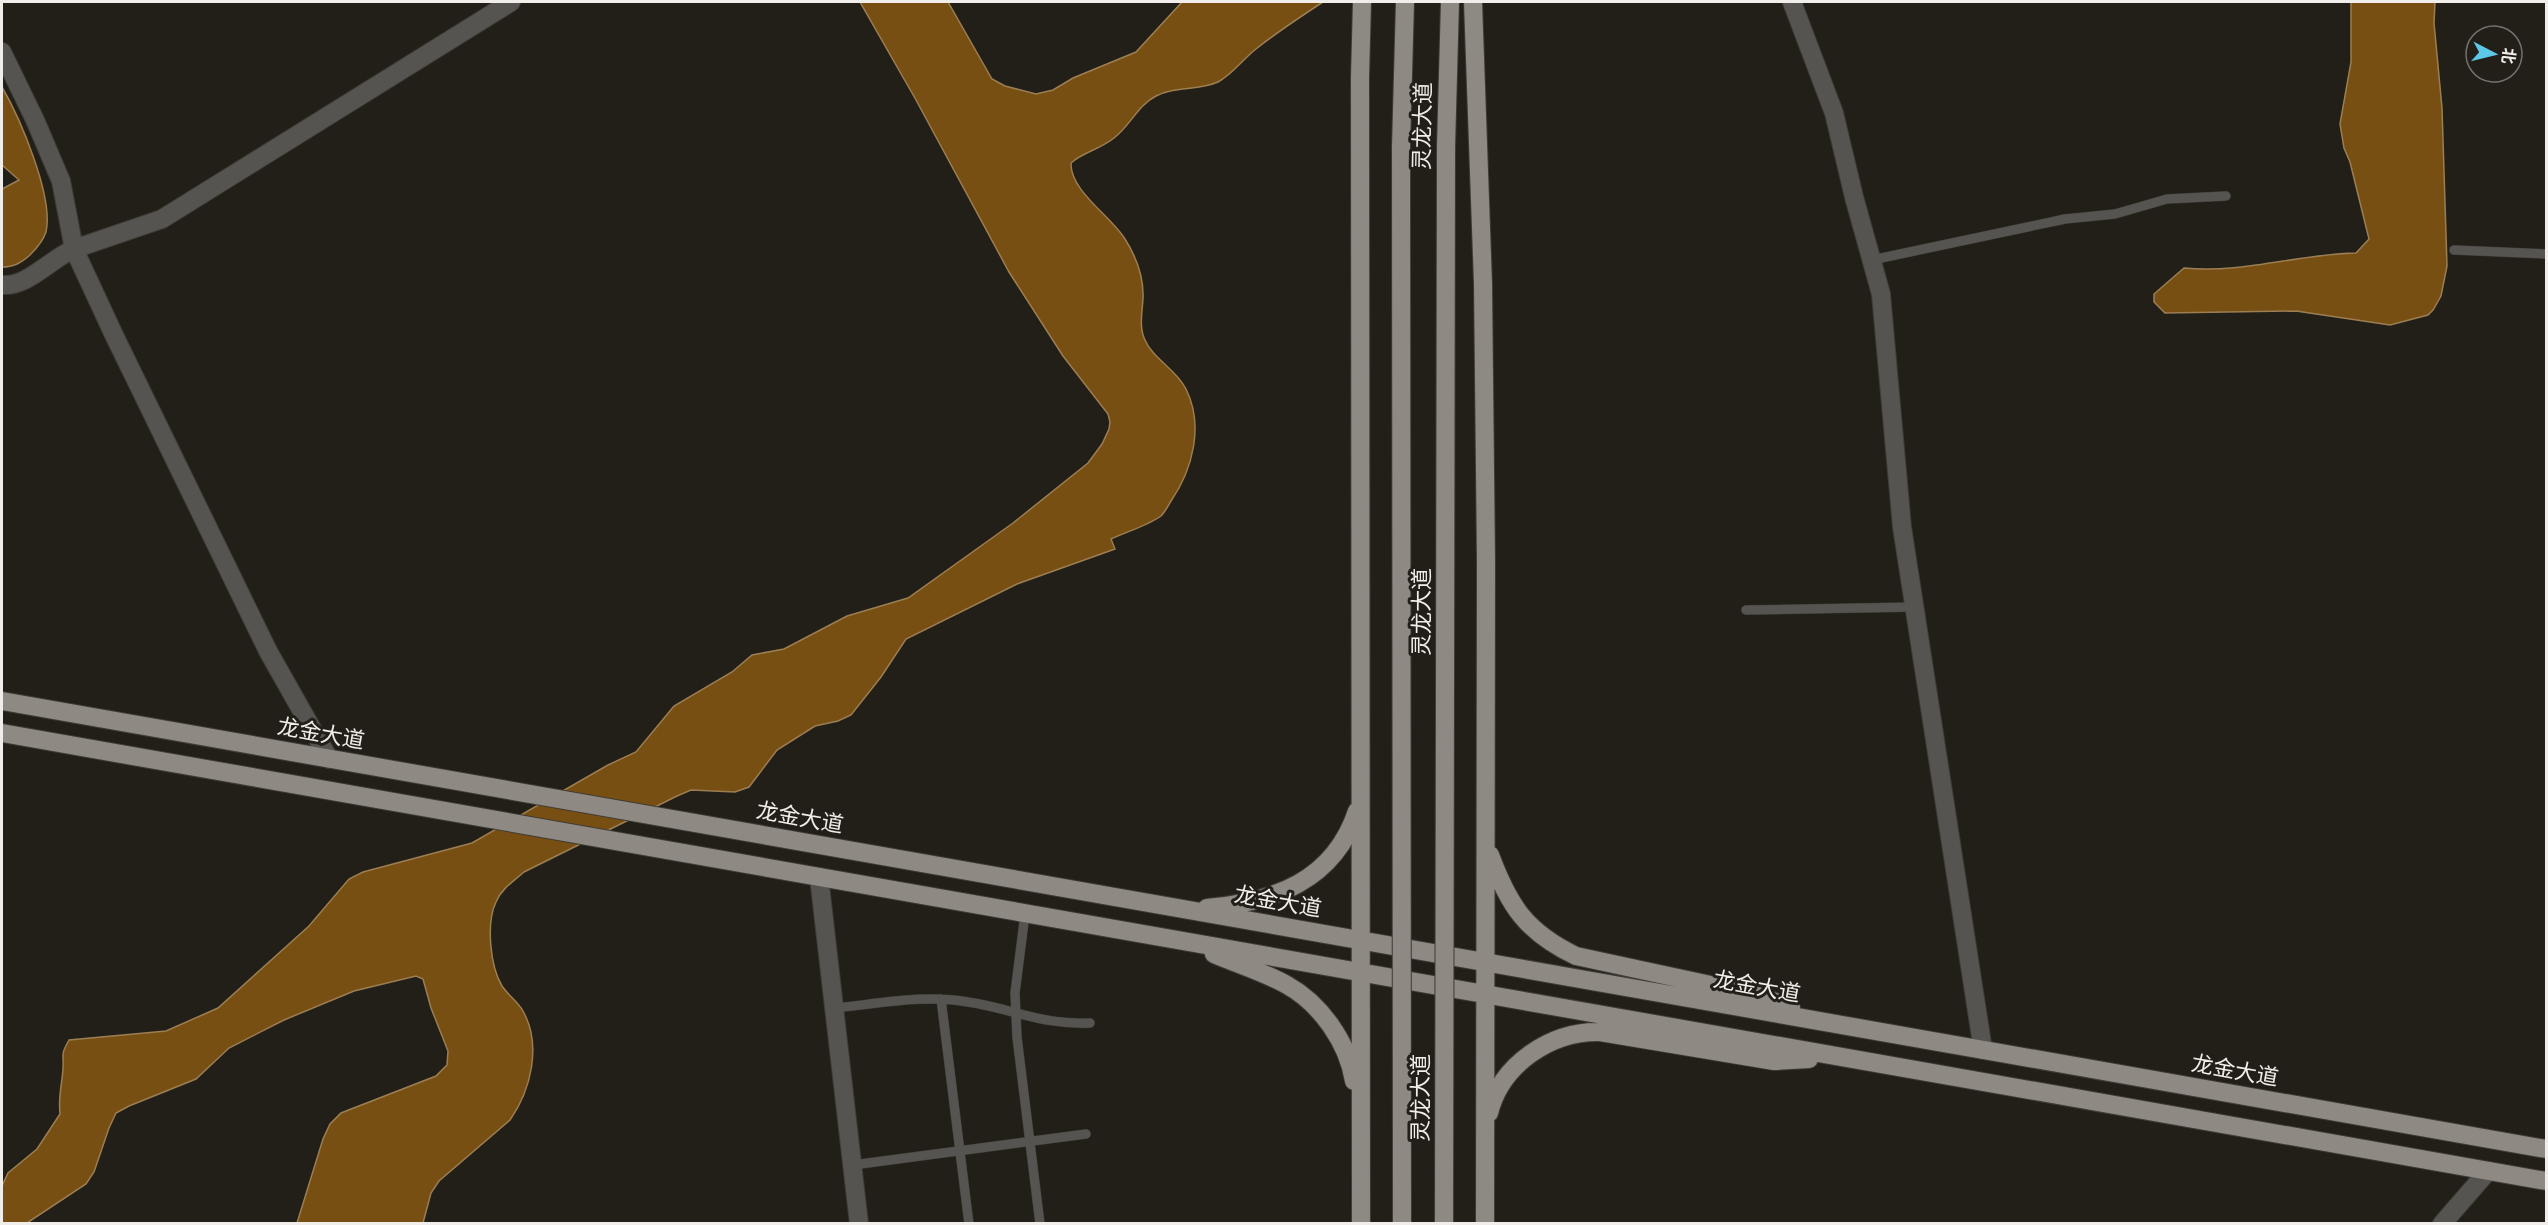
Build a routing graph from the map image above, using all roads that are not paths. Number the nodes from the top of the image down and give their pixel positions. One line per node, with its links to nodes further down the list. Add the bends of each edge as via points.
1 (511, 2): 9 (street, via 162,219)
2 (1362, 2): 19 (main road)
3 (1450, 2): 50 (main road, 灵龙大道, bridge, via 1446,147)
4 (1473, 2): 20 (main road, via 1484,284)
5 (1792, 2): 12 (street, via 1834,113)
6 (1405, 8): 49 (main road, 灵龙大道, bridge, via 1401,147)
7 (2, 52): 9 (street, via 61,181)
8 (2226, 196): 12 (lane, via 2167,199 2115,214 2065,219)
9 (74, 249): 13 (street, via 18,285); 18 (street, via 268,651)
10 (2454, 250): 11 (lane)
11 (2547, 254)
12 (1872, 260): 14 (street, via 1881,294 1902,527)
13 (2, 285)
14 (1914, 607): 15 (lane); 34 (street)
15 (1746, 610)
16 (2, 701): 18 (main road, 龙金大道)
17 (2, 733): 21 (main road)
18 (329, 759): 22 (main road, 龙金大道)
19 (1360, 798): 22 (main road, via 1343,842 1309,878 1295,887 1249,902); 24 (main road)
20 (1485, 842): 26 (main road); 33 (main road, via 1514,909 1540,936 1557,947 1576,956 1756,995)
21 (819, 877): 23 (main road); 30 (street)
22 (1189, 910): 24 (main road, 龙金大道)
23 (1025, 914): 25 (main road); 31 (lane)
24 (1360, 940): 26 (main road, 龙金大道); 27 (main road)
25 (1184, 941): 27 (main road); 36 (main road, via 1286,985 1314,1007 1345,1051 1352,1068)
26 (1485, 962): 28 (main road); 33 (main road, 龙金大道)
27 (1360, 973): 28 (main road); 36 (main road)
28 (1485, 994): 35 (main road); 38 (main road)
29 (941, 999): 30 (lane); 31 (lane); 41 (lane)
30 (834, 1008): 42 (street)
31 (1016, 1014): 32 (lane, via 1048,1022); 39 (lane)
32 (1090, 1023)
33 (1834, 1024): 34 (main road, 龙金大道)
34 (1983, 1050): 40 (main road, 龙金大道)
35 (1842, 1057): 38 (main road, via 1774,1061 1600,1032 1573,1034 1544,1046 1516,1066 1490,1107); 43 (main road)
36 (1360, 1117): 48 (main road)
37 (1086, 1134): 39 (lane)
38 (1485, 1138): 51 (main road)
39 (1030, 1142): 41 (lane); 47 (lane)
40 (2543, 1145)
41 (960, 1151): 42 (lane); 46 (lane)
42 (852, 1165): 45 (street)
43 (2488, 1171): 44 (main road); 52 (street)
44 (2547, 1181)
45 (859, 1224)
46 (969, 1224)
47 (1040, 1224)
48 (1361, 1224)
49 (1402, 1224)
50 (1444, 1224)
51 (1485, 1224)
52 (2442, 1224)

